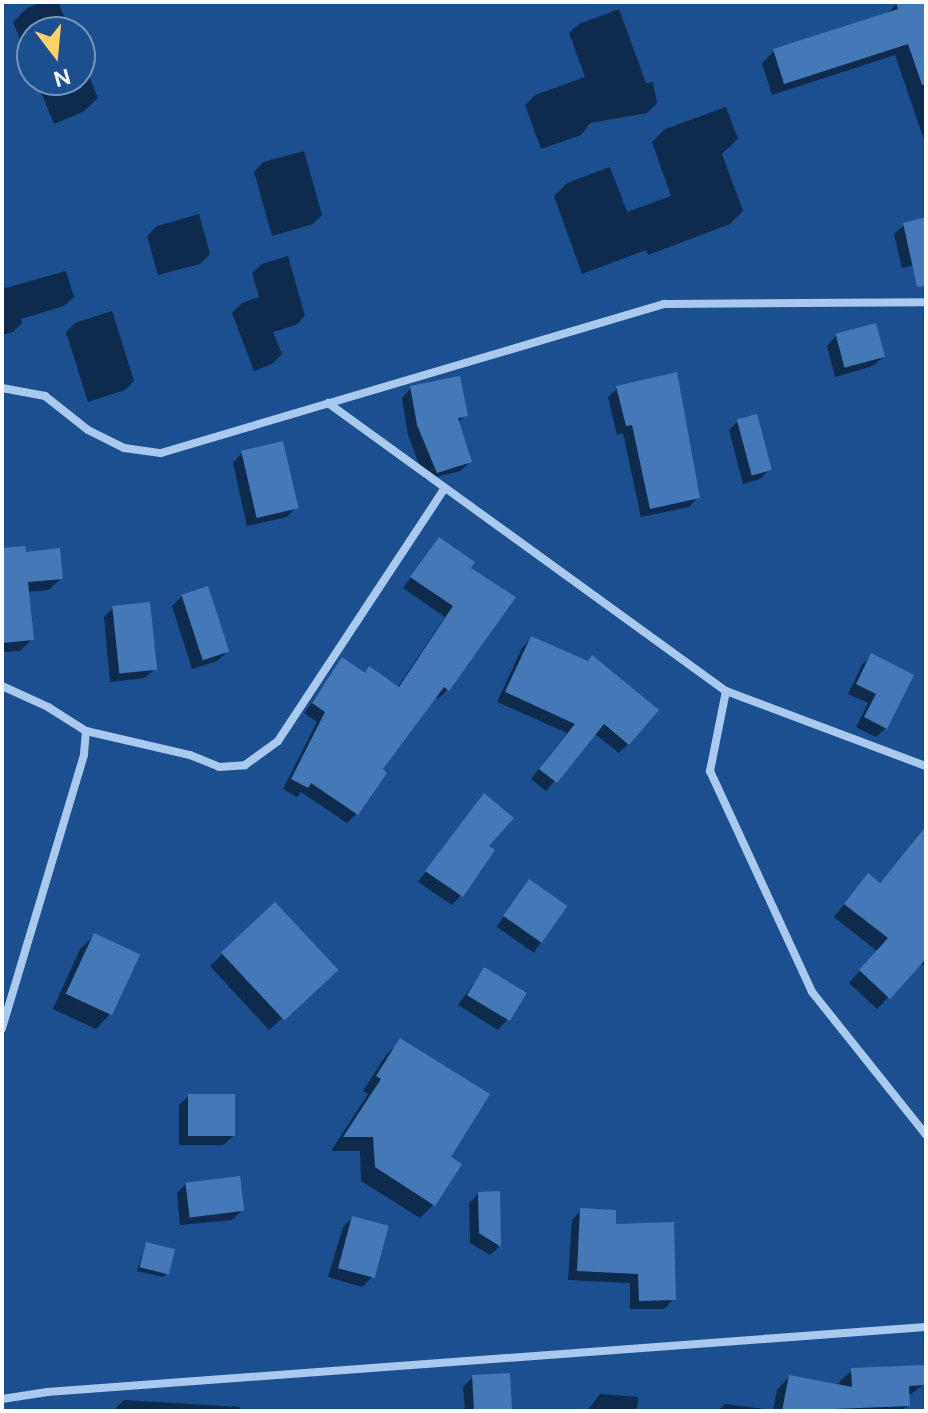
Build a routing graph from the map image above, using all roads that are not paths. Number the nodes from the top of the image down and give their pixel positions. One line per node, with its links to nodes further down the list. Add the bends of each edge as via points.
1 (926, 302): 3 (street, via 664,304)
2 (2, 388): 3 (street, via 45,396 88,430 124,448 161,453)
3 (328, 403): 4 (street)
4 (445, 488): 6 (street); 7 (street, via 278,741 245,765 219,767 190,755)
5 (2, 686): 7 (street)
6 (726, 691): 8 (street); 10 (street, via 710,771 812,992)
7 (86, 731): 9 (street, via 84,755)
8 (926, 766)
9 (2, 1029)
10 (926, 1135)
11 (926, 1327): 12 (street)
12 (2, 1399)

